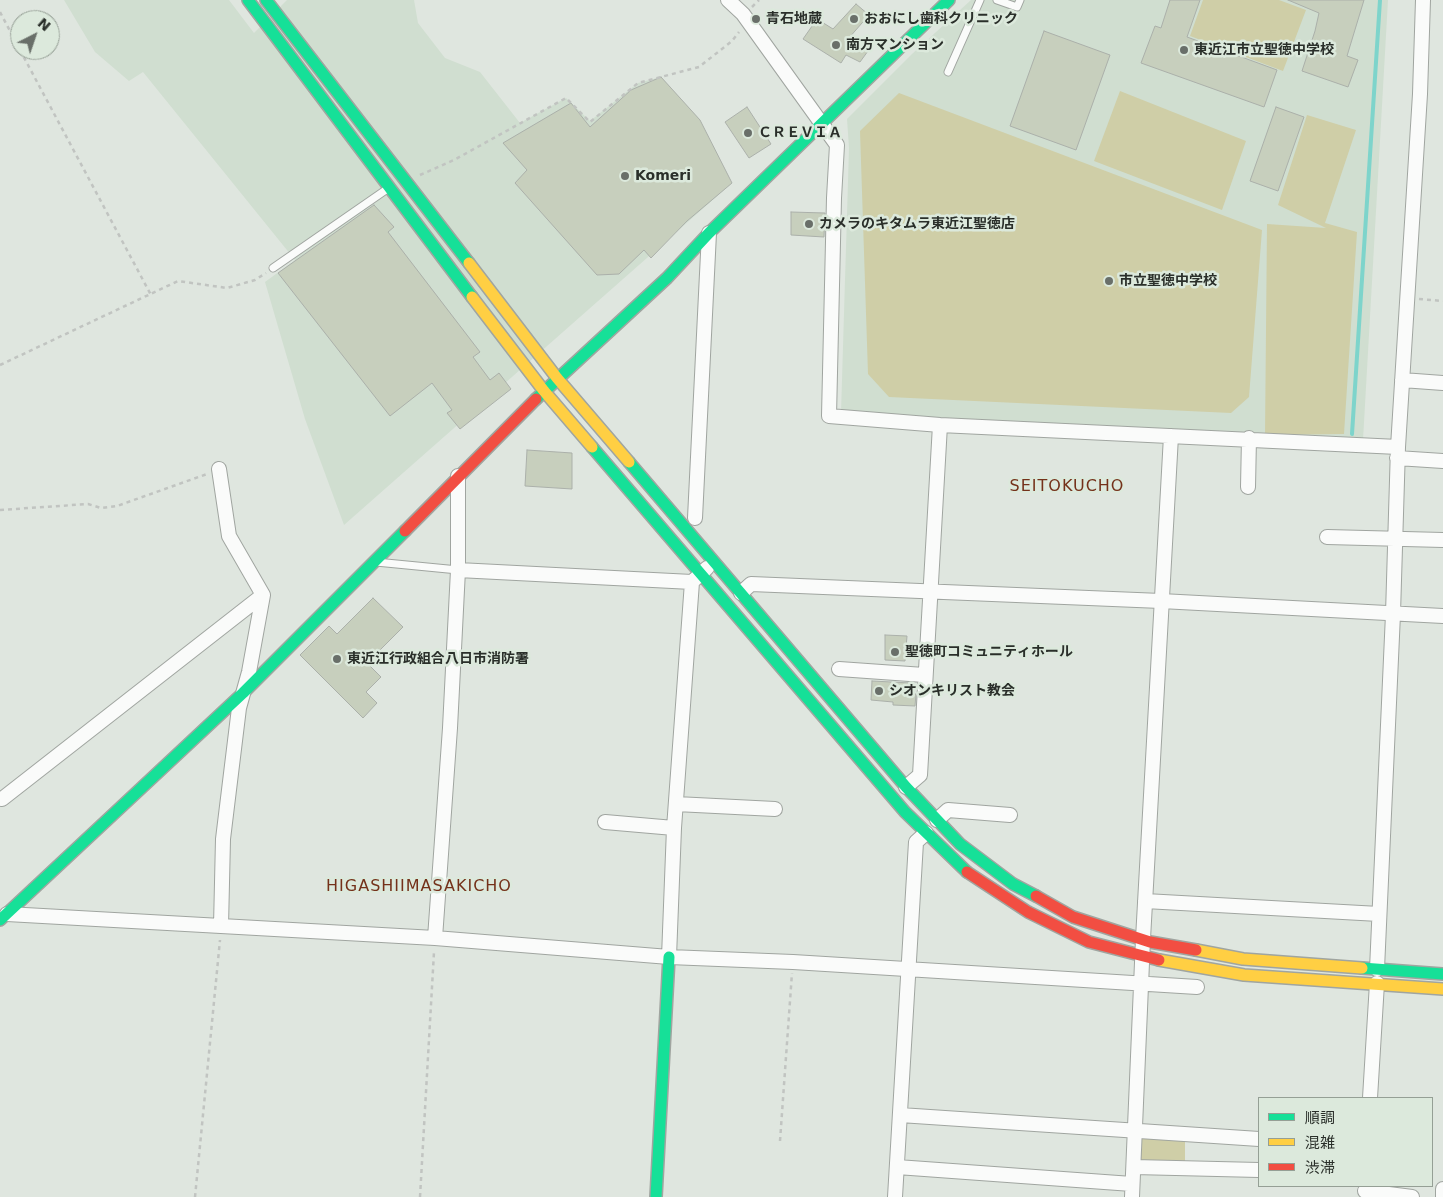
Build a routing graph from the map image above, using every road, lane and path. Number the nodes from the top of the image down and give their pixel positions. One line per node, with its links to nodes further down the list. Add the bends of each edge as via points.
1 (248, 0): 16 (street)
2 (266, 0): 15 (street)
3 (728, 0): 10 (street)
4 (948, 0): 14 (street)
5 (980, 0): 13 (lane)
6 (997, 0): 7 (lane, via 1017,7)
7 (1020, 0)
8 (1423, 0): 20 (street)
9 (0, 12): 11 (path)
10 (748, 20): 14 (street); 15 (path, via 732,41 698,67 638,83 590,122 566,98 454,160 422,175)
11 (10, 31)
12 (25, 60): 19 (path)
13 (948, 72)
14 (822, 122): 17 (street); 27 (street, via 837,145 830,416)
15 (402, 178): 16 (lane); 23 (street)
16 (389, 187): 18 (lane); 26 (street)
17 (709, 232): 23 (street, via 667,278); 36 (street)
18 (273, 268): 19 (path, via 255,280 227,288 178,281)
19 (151, 295): 22 (path)
20 (1408, 298): 21 (path); 24 (street)
21 (1443, 301)
22 (0, 365)
23 (557, 378): 26 (street); 41 (street)
24 (1402, 380): 25 (street); 30 (street)
25 (1443, 383)
26 (544, 391): 33 (street); 43 (street)
27 (940, 425): 28 (street); 45 (street)
28 (1171, 436): 29 (street); 47 (street)
29 (1248, 438): 30 (street); 34 (street)
30 (1398, 453): 31 (street); 38 (street)
31 (1443, 461)
32 (219, 469): 35 (path, via 117,506 101,508 88,504); 46 (street, via 229,536)
33 (458, 476): 40 (street); 42 (street)
34 (1248, 487)
35 (0, 510)
36 (695, 518)
37 (1327, 537): 38 (street)
38 (1395, 538): 39 (street); 48 (street)
39 (1443, 540)
40 (373, 561): 42 (lane); 52 (street)
41 (714, 562): 43 (street); 44 (street)
42 (458, 570): 43 (street); 66 (street)
43 (696, 578): 55 (street); 61 (street)
44 (741, 593): 45 (street, via 751,584); 53 (street)
45 (929, 593): 47 (street); 51 (street)
46 (263, 595): 52 (street); 54 (street)
47 (1161, 601): 48 (street); 62 (street)
48 (1393, 614): 49 (street); 63 (street)
49 (1443, 616)
50 (839, 669): 51 (street)
51 (924, 675): 53 (street, via 920,775)
52 (243, 693): 64 (street); 65 (street, via 223,839)
53 (906, 787): 58 (street)
54 (2, 799)
55 (676, 804): 56 (street); 60 (street)
56 (775, 809)
57 (1010, 816): 58 (street, via 948,810)
58 (938, 820): 67 (street, via 960,844 1013,884 1073,917)
59 (605, 822): 60 (street)
60 (674, 828): 69 (street)
61 (926, 833): 68 (street, via 962,870 1028,912 1088,942); 72 (street, via 916,842)
62 (1145, 901): 63 (street); 67 (street)
63 (1379, 914): 71 (street)
64 (3, 917): 65 (street)
65 (221, 926): 66 (street); 89 (path)
66 (435, 938): 69 (street); 90 (path)
67 (1143, 939): 68 (street); 71 (street, via 1243,959)
68 (1142, 956): 74 (street, via 1244,975); 75 (street)
69 (669, 957): 70 (street); 91 (street)
70 (793, 962): 72 (street); 82 (path)
71 (1377, 969): 73 (street)
72 (909, 970): 75 (street); 79 (street)
73 (1443, 974)
74 (1377, 984): 77 (street); 78 (street)
75 (1142, 985): 76 (street); 80 (street)
76 (1197, 987)
77 (1443, 989)
78 (1370, 1097)
79 (900, 1115): 80 (street); 83 (street)
80 (1135, 1130): 81 (street); 84 (street)
81 (1258, 1139)
82 (780, 1141)
83 (897, 1166): 87 (street); 92 (street)
84 (1134, 1166): 85 (street); 87 (street)
85 (1258, 1170)
86 (1443, 1189): 94 (street)
87 (1132, 1190)
88 (1365, 1191): 93 (street)
89 (195, 1197)
90 (420, 1197)
91 (656, 1197)
92 (895, 1197)
93 (1412, 1197)
94 (1443, 1197)

